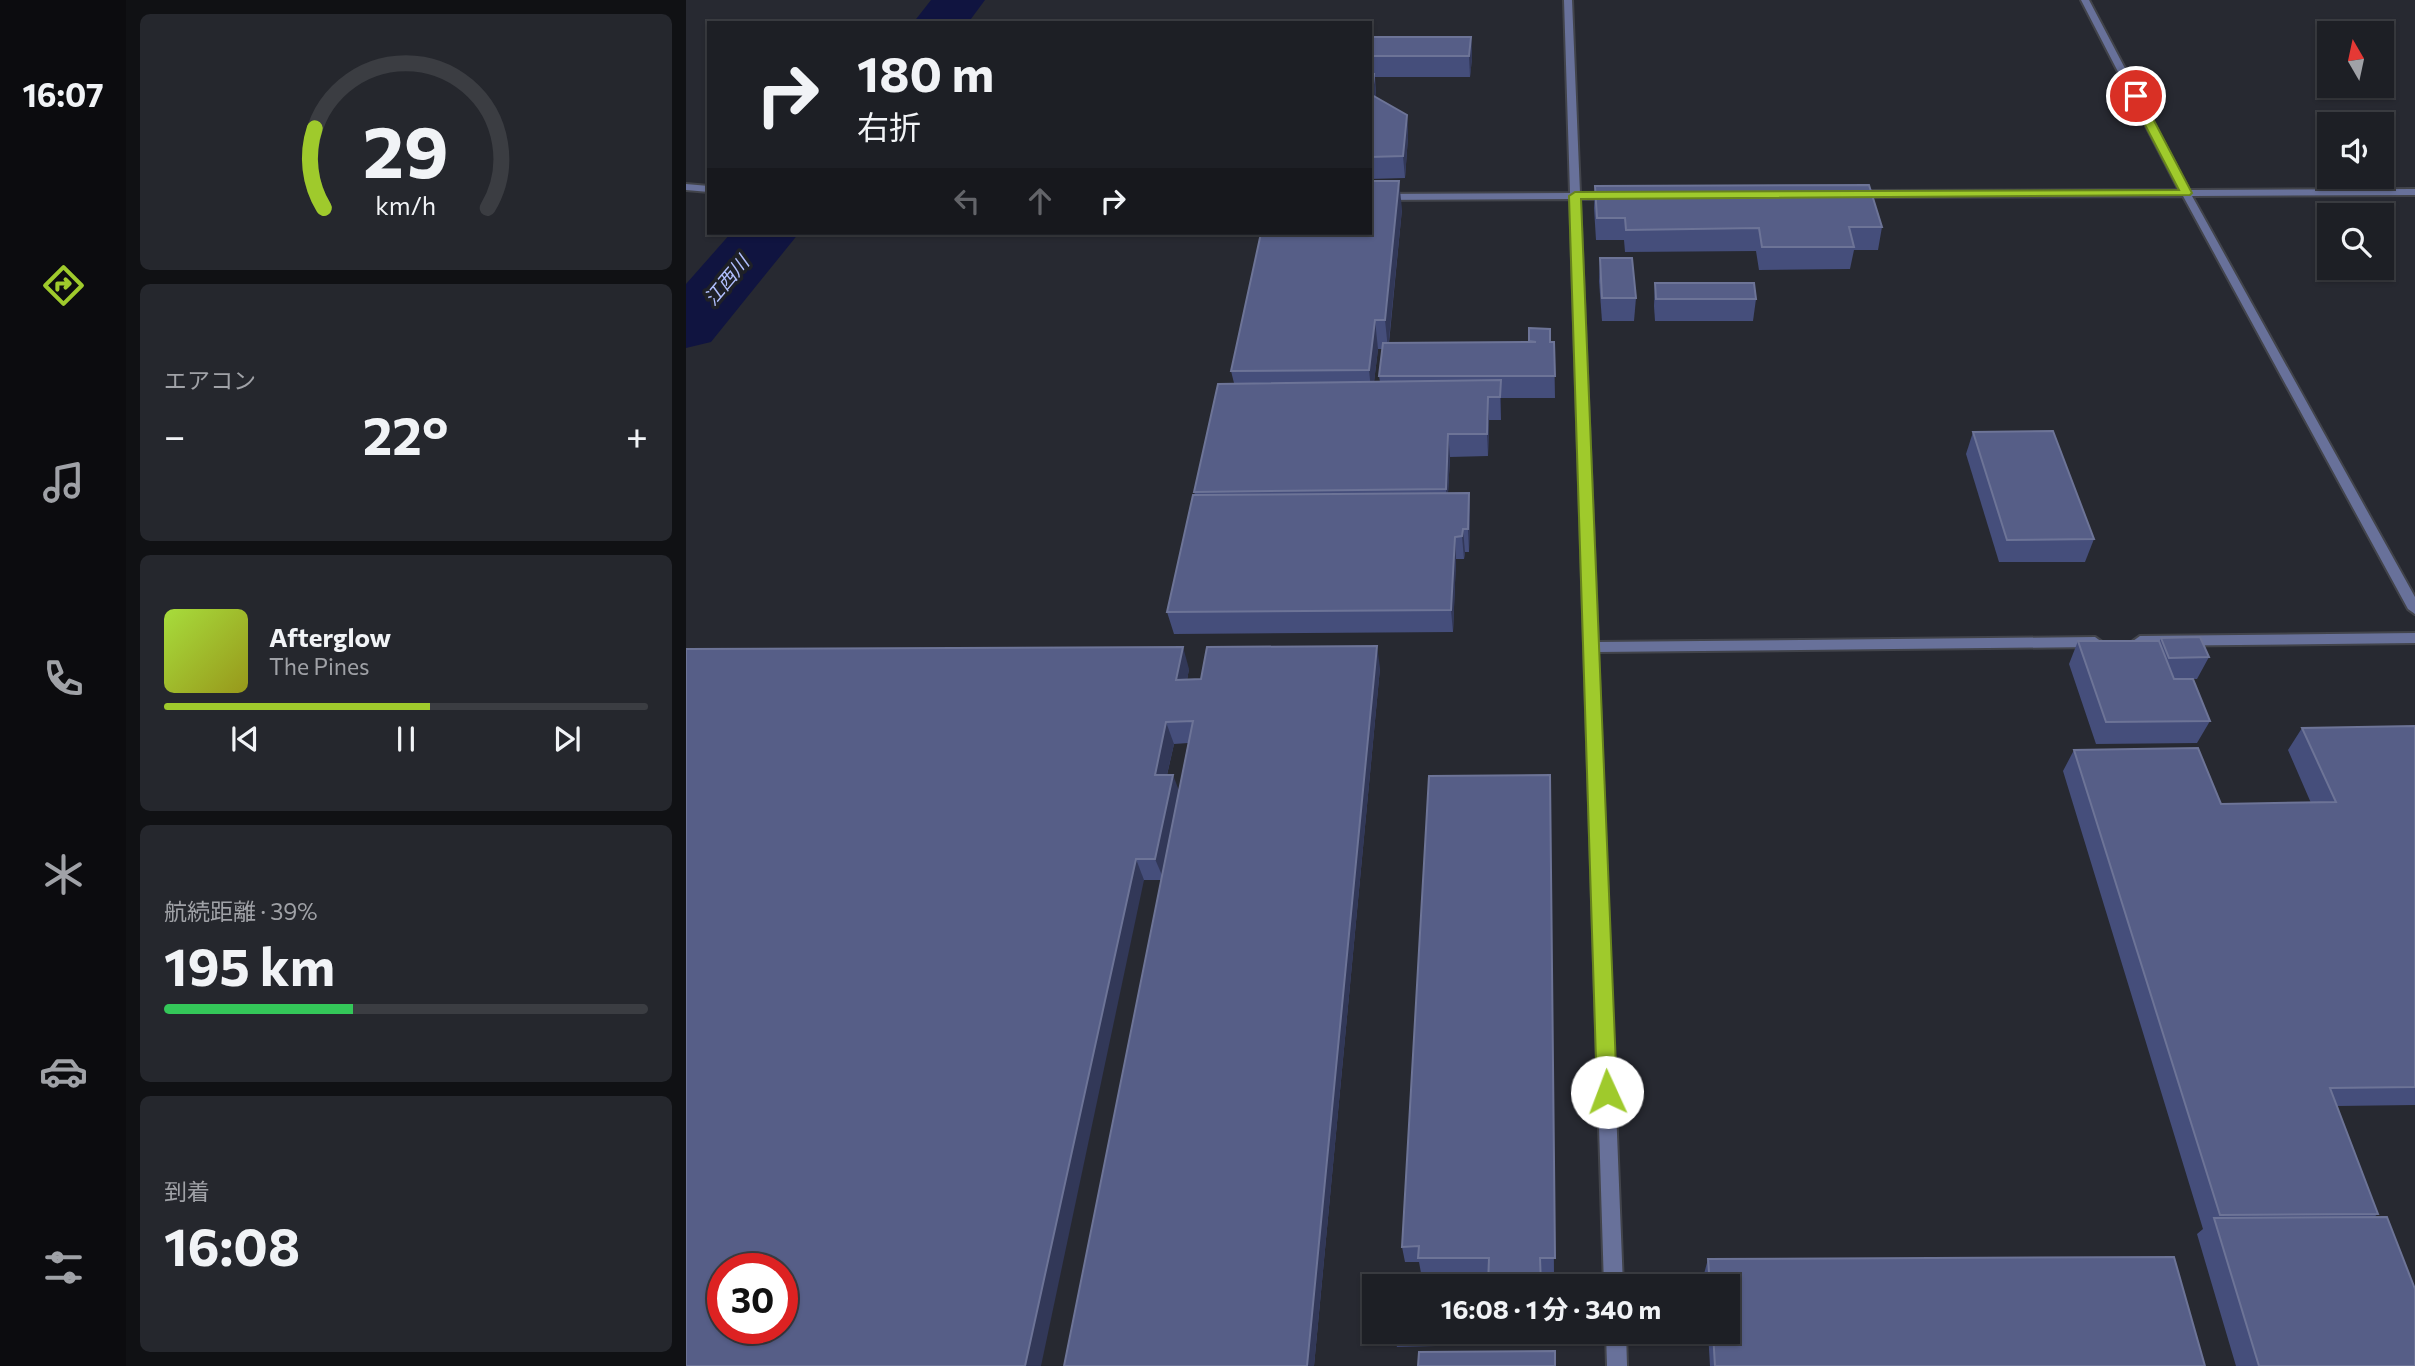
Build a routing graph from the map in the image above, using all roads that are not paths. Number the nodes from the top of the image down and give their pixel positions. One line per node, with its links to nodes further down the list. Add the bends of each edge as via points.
1 (1568, 0): 9 (street)
2 (2085, 0): 6 (street)
3 (686, 187): 4 (street)
4 (707, 189)
5 (2415, 192): 6 (street)
6 (2186, 193): 7 (street); 11 (street)
7 (1839, 194)
8 (1630, 195): 9 (street)
9 (1575, 196): 10 (street); 13 (street)
10 (1372, 197)
11 (2415, 609)
12 (2415, 638): 13 (street)
13 (1591, 647): 14 (street)
14 (1614, 1274)
15 (1616, 1344): 16 (street)
16 (1617, 1366)

